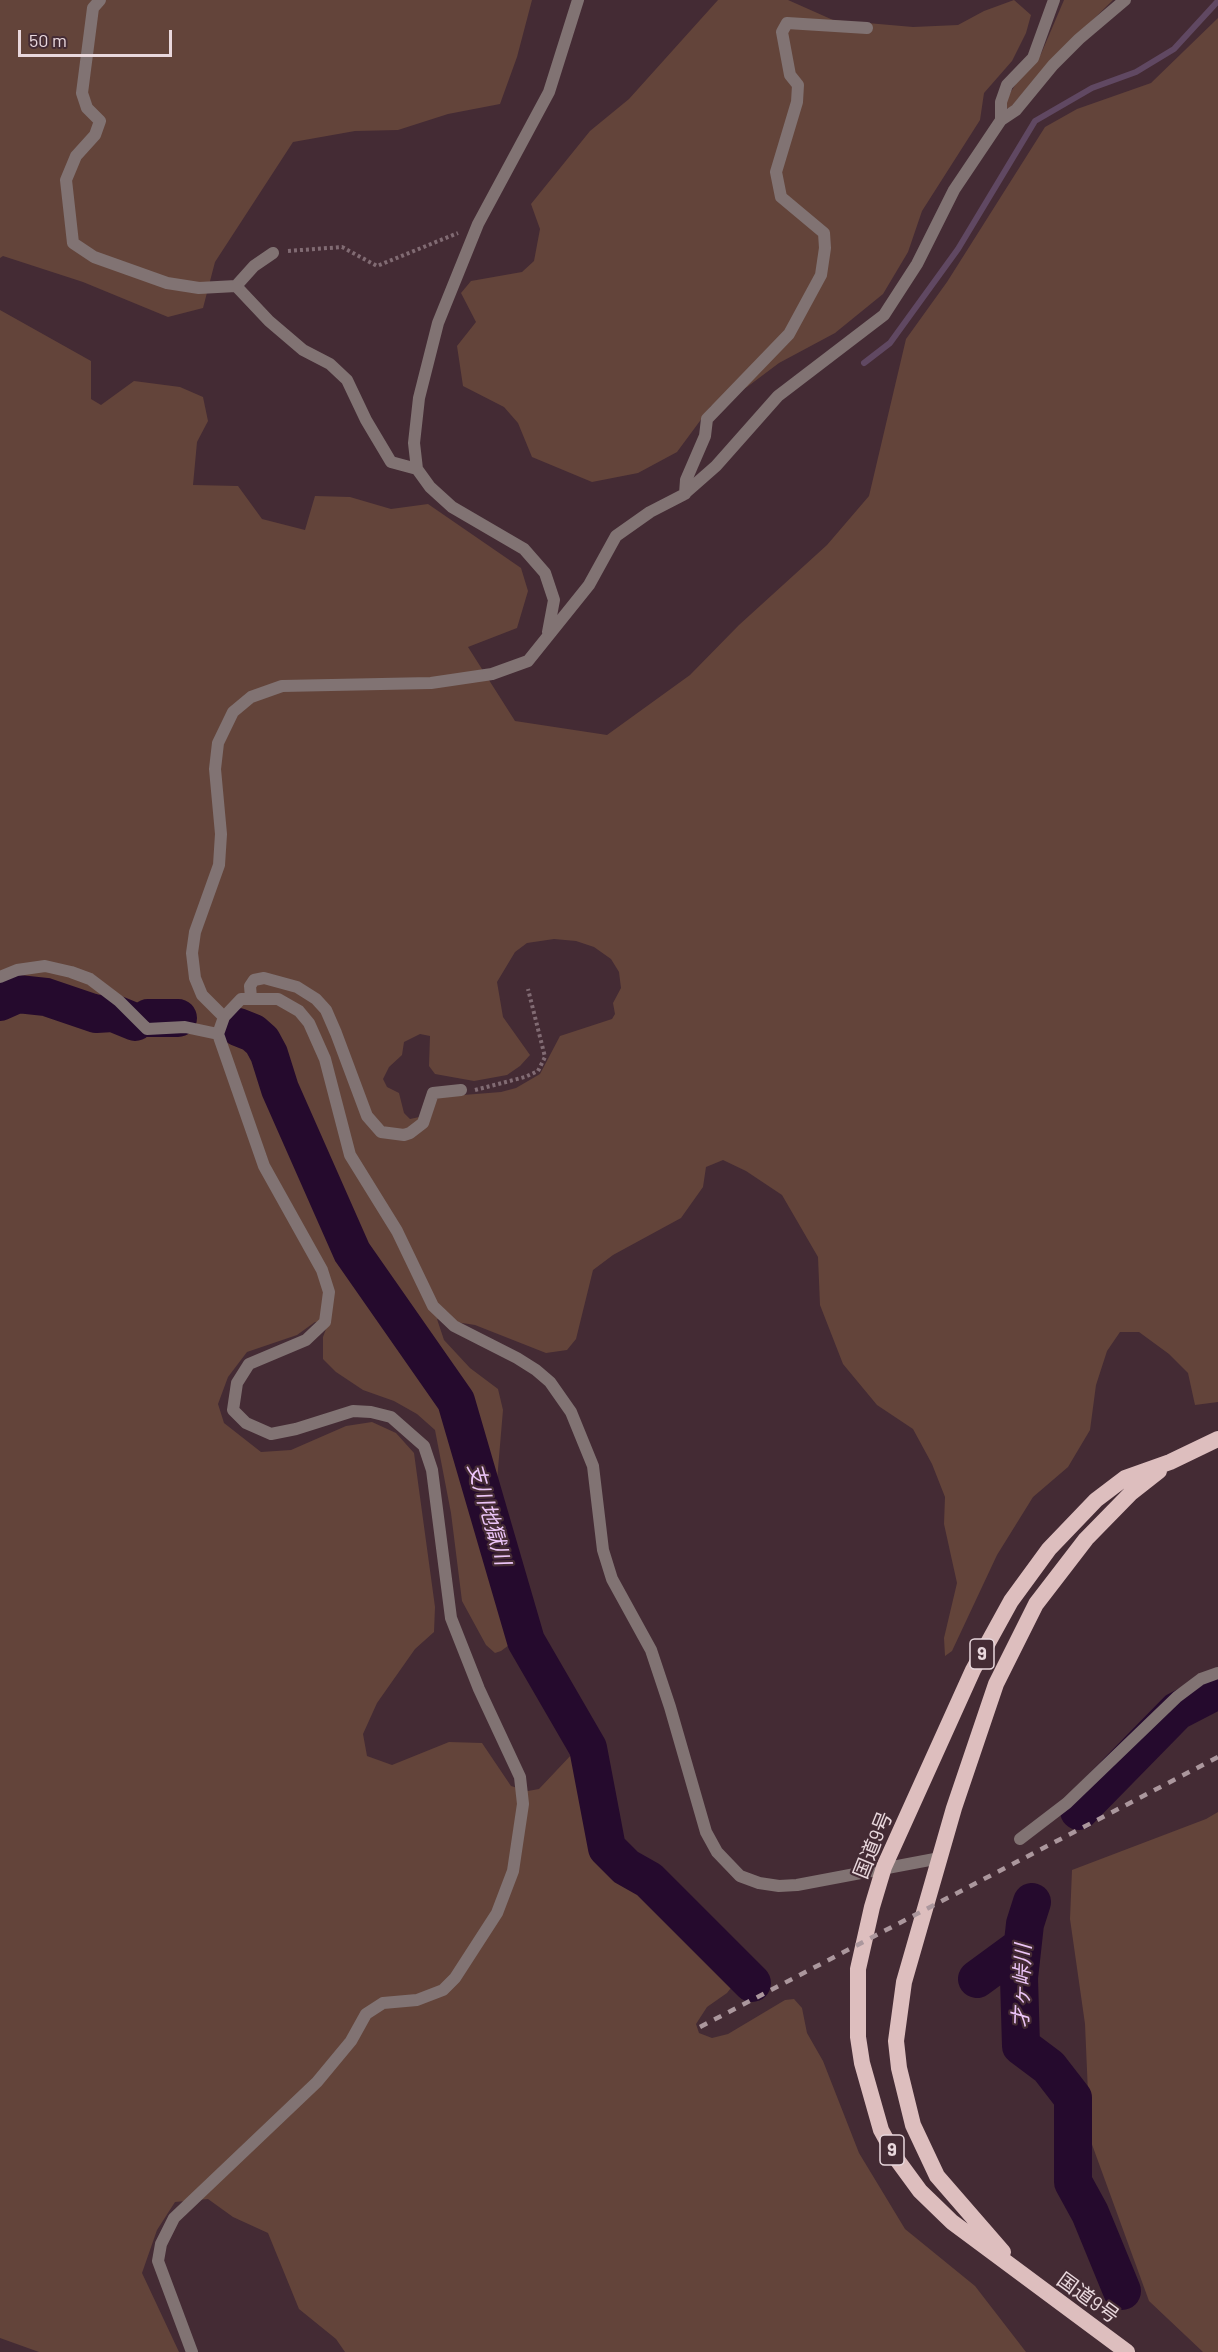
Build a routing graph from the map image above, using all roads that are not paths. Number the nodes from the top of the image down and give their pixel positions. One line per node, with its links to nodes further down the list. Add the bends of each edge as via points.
1 (100, 0): 8 (street, via 93,8 81,93 87,108 100,121 95,135 76,156 66,180 73,243 94,257 167,283 199,288)
2 (578, 0): 9 (street, via 549,92 478,224 438,323 419,398 414,443)
3 (1054, 0): 6 (street, via 1033,58 1007,85 1000,102)
4 (1125, 0): 6 (street, via 1079,39 1016,110)
5 (867, 28): 10 (street, via 787,23 782,32 790,75 798,85 797,102 776,172 781,197 824,233 821,275 789,334 707,420 705,436 686,480)
6 (1001, 120): 10 (street, via 954,190 917,264 884,315 778,396 716,466)
7 (273, 253): 8 (street)
8 (236, 286): 9 (street, via 303,350 330,364 347,380 391,462)
9 (417, 469): 11 (street, via 452,507 524,549 544,573 554,600)
10 (685, 494): 11 (street, via 616,536 589,585)
11 (547, 633): 14 (street, via 528,661 492,674 431,682 282,686 251,697 233,712 218,743 215,769 221,834 219,865 195,932 192,953 202,995)
12 (0, 977): 15 (street, via 45,966 71,972 90,979 147,1029 185,1028)
13 (251, 998): 14 (street, via 241,999); 16 (street, via 250,986 254,980 264,978 297,987 316,999 326,1010 367,1116 381,1132 410,1133 423,1123 433,1093); 22 (street, via 278,999 299,1011 309,1023 325,1059 350,1155 397,1231 433,1306 454,1326 536,1370 550,1382 571,1412 593,1466 603,1550 612,1579 651,1650 706,1832 717,1852 740,1876 779,1886)
14 (224, 1017): 15 (street)
15 (218, 1034): 24 (street, via 264,1166 322,1270 329,1292 325,1322 306,1340 249,1364 237,1383 233,1410 246,1423 271,1434 353,1411 371,1412 391,1417 424,1446 432,1470 451,1618 520,1777 523,1804 513,1871 497,1913 455,1978 443,1990 417,2000 383,2003 366,2014 351,2041 317,2082 174,2218 161,2244 158,2261)
16 (461, 1090)
17 (1218, 1439): 18 (highway, 国道9号 / 9)
18 (1170, 1462): 21 (highway, 国道9号 / 9, via 1131,1493 1086,1539 1036,1604 996,1684); 22 (highway, 国道9号 / 9, via 1125,1478 1096,1500 1048,1549 1011,1601 973,1670)
19 (1218, 1673): 20 (street, via 1201,1679 1177,1697 1067,1803)
20 (1020, 1839)
21 (940, 1858): 22 (street); 23 (highway, 国道9号 / 9, via 904,1982 896,2041 899,2068 913,2125 938,2176)
22 (884, 1867): 23 (highway, 国道9号 / 9, via 858,1969 861,2064 881,2130 920,2191 952,2222)
23 (1025, 2278): 25 (highway, 国道9号 / 9)
24 (192, 2352)
25 (1127, 2352)

